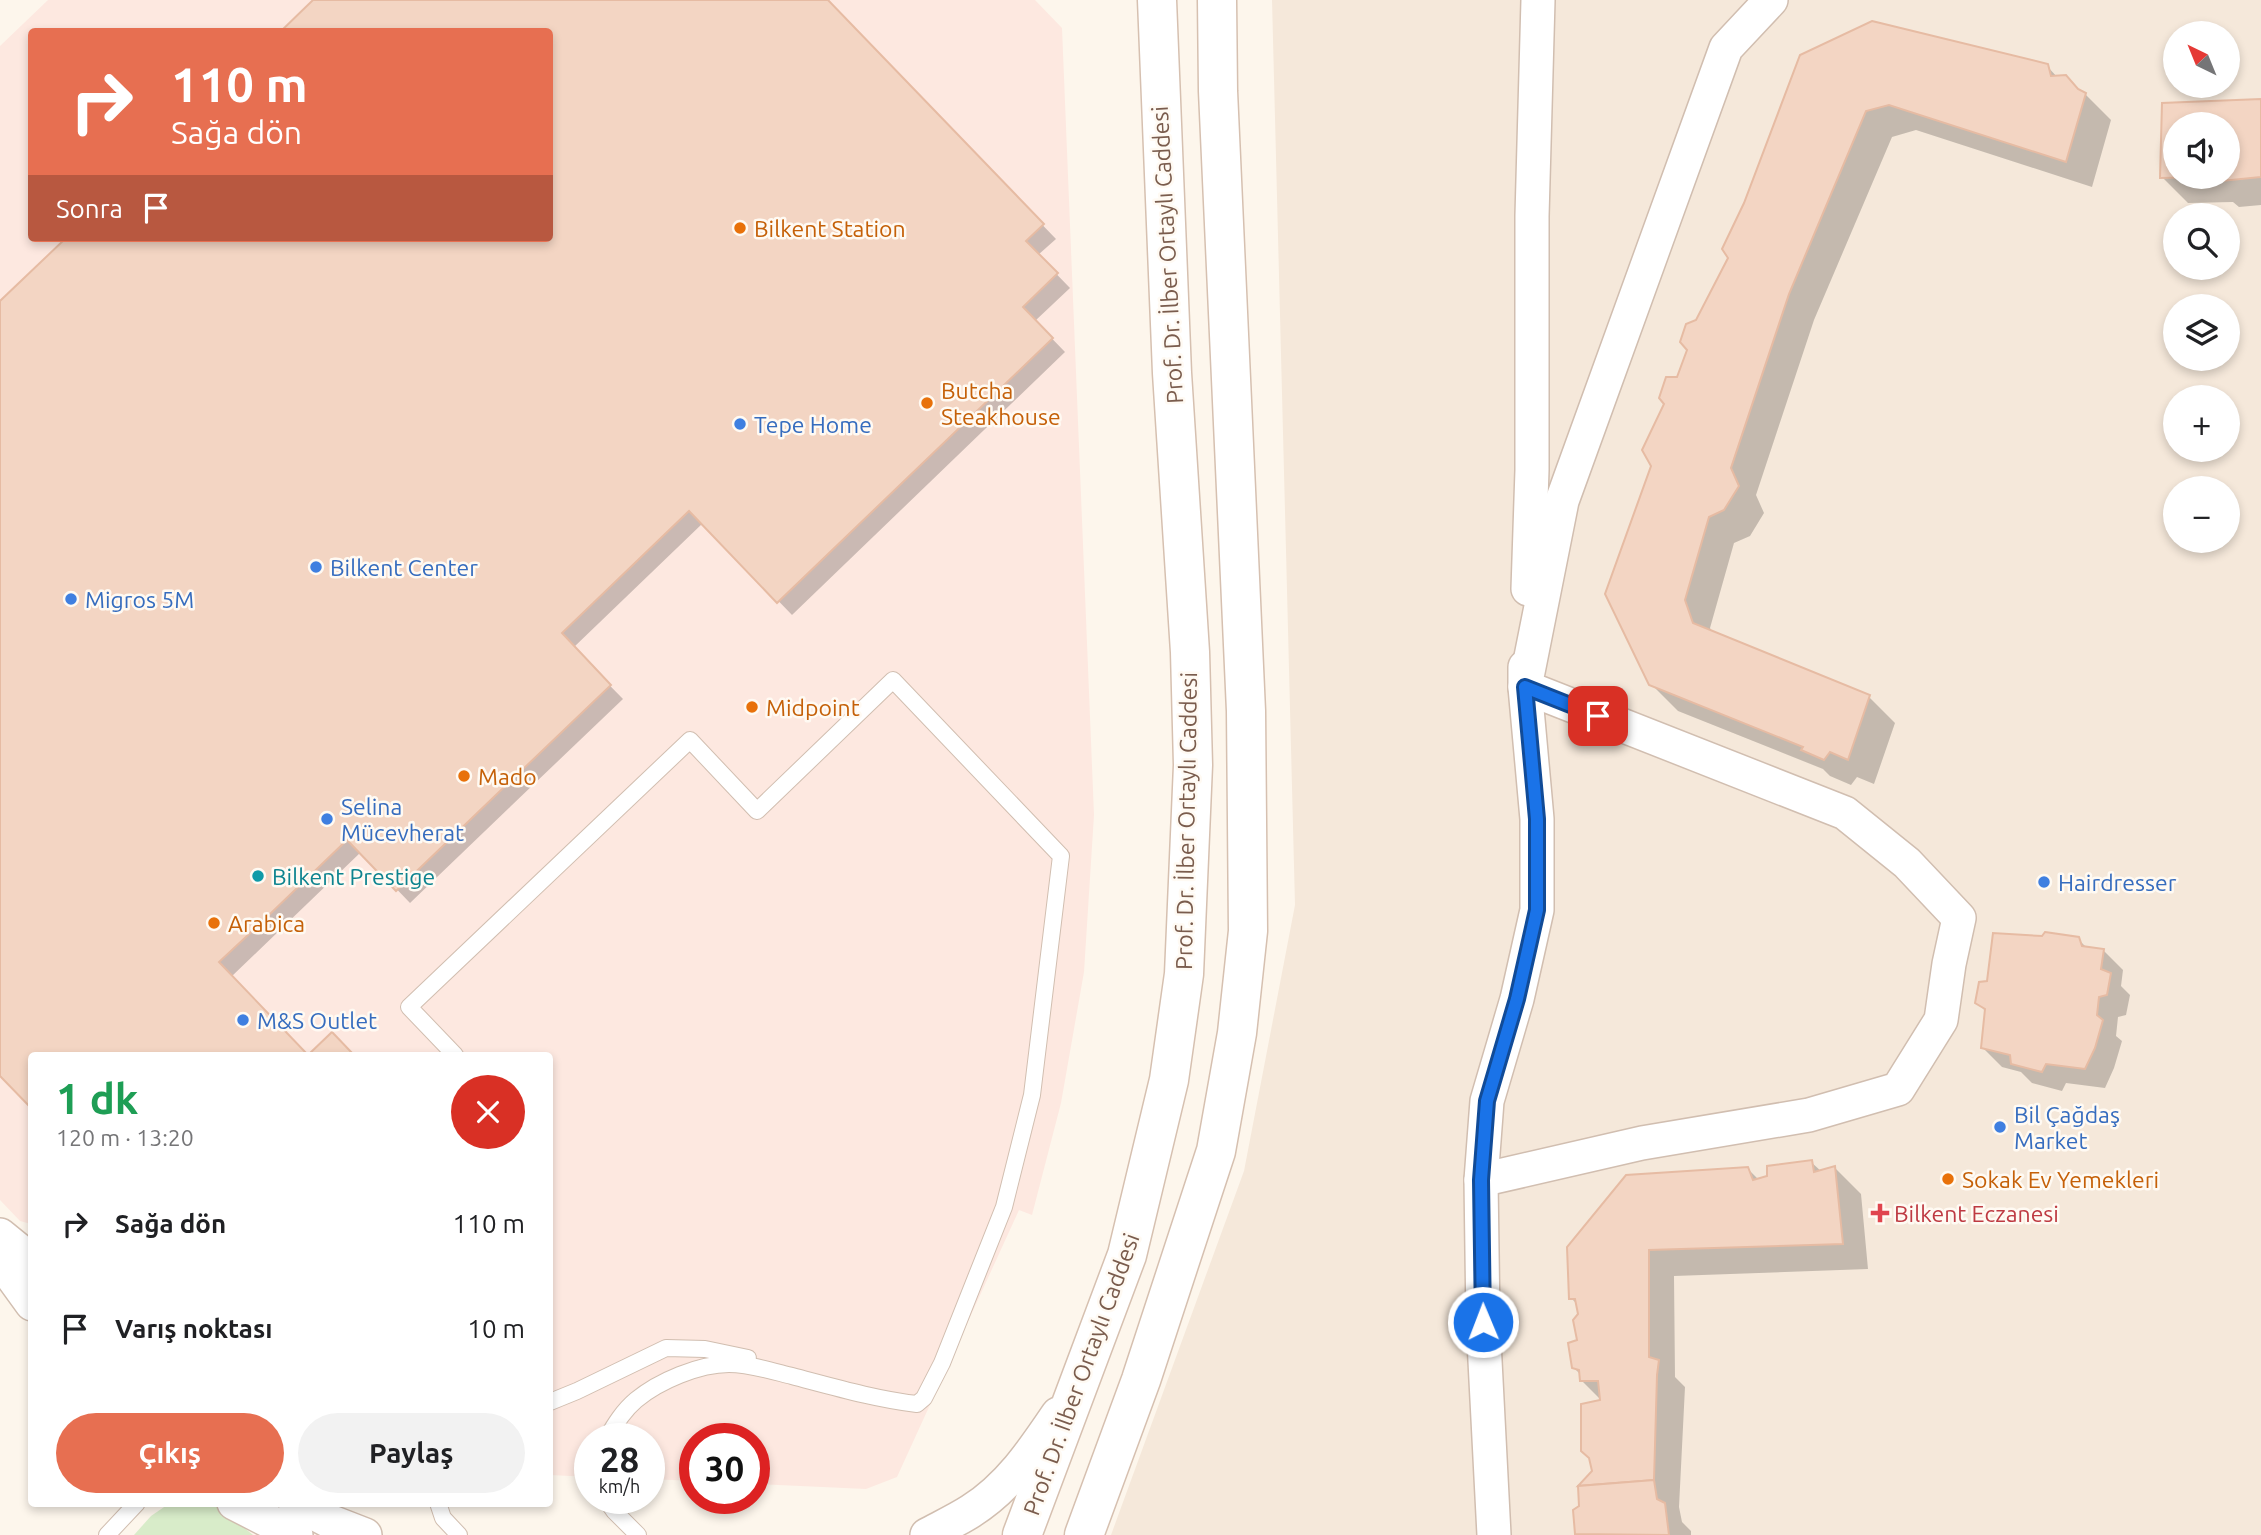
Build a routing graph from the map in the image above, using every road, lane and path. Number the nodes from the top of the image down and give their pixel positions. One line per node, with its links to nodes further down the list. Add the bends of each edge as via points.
1 (1157, 0): 11 (street, Prof. Dr. İlber Ortaylı Caddesi, via 1172,373 1190,652 1193,765 1184,974 1166,1094 1127,1255)
2 (1217, 0): 26 (street, via 1246,711 1248,931 1237,1033 1216,1151 1141,1380)
3 (1538, 0): 5 (street)
4 (1771, 0): 5 (street, via 1726,48 1562,501)
5 (1525, 687): 7 (street, via 1537,819 1537,910 1487,1101); 7 (street, via 1845,813 1908,863 1959,918 1941,1020 1898,1089 1809,1115 1642,1143)
6 (452, 1052): 10 (lane, via 410,1007 690,740 757,811 893,680 1061,856 1032,1095 1004,1207 924,1398 917,1404 891,1401)
7 (1481, 1180): 27 (street)
8 (16, 1250): 9 (street)
9 (28, 1292)
10 (761, 1369): 12 (lane, via 747,1357 666,1349); 13 (lane, via 729,1364 701,1369 654,1388)
11 (1080, 1380): 24 (street, via 1014,1476 970,1512); 25 (street, Prof. Dr. İlber Ortaylı Caddesi)
12 (553, 1401)
13 (615, 1423)
14 (133, 1507): 19 (lane)
15 (242, 1507): 20 (street)
16 (303, 1507): 21 (street)
17 (439, 1507): 22 (lane)
18 (617, 1514): 23 (lane)
19 (107, 1535)
20 (296, 1535)
21 (365, 1535)
22 (459, 1535)
23 (638, 1535)
24 (927, 1535)
25 (1023, 1535)
26 (1084, 1535)
27 (1494, 1535)

